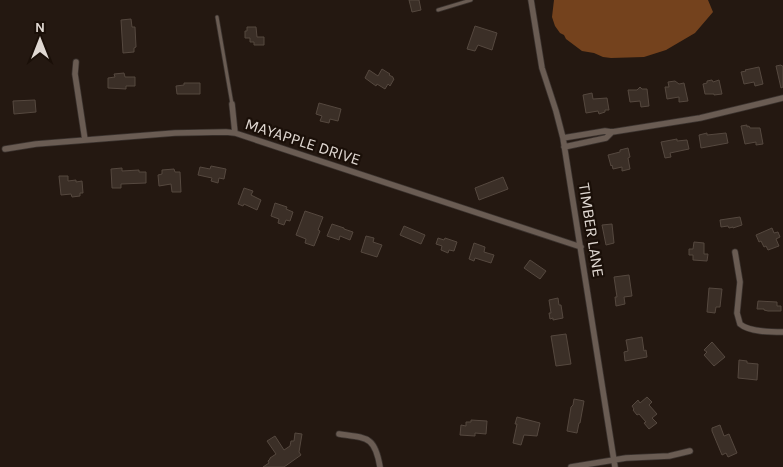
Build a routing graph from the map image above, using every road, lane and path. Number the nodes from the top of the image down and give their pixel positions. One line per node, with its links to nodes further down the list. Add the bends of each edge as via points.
1 (471, 0): 3 (lane)
2 (531, 0): 10 (street, TIMBER LANE, via 542,68)
3 (438, 10)
4 (216, 17): 7 (lane)
5 (76, 62): 11 (street)
6 (783, 98): 9 (street, via 700,118)
7 (232, 104): 8 (street)
8 (235, 132): 11 (street, MAYAPPLE DRIVE); 14 (street, MAYAPPLE DRIVE)
9 (612, 132): 10 (street); 12 (street, via 606,138)
10 (563, 138): 12 (street, TIMBER LANE)
11 (85, 140): 13 (street, MAYAPPLE DRIVE)
12 (564, 147): 14 (street, TIMBER LANE)
13 (5, 149)
14 (581, 247): 19 (street, TIMBER LANE)
15 (735, 252): 16 (street, via 740,282 737,313 740,324 754,330)
16 (783, 332)
17 (339, 434): 20 (street, via 366,438 373,443)
18 (690, 451): 19 (street)
19 (614, 464): 21 (street)
20 (380, 467)
21 (571, 467)

